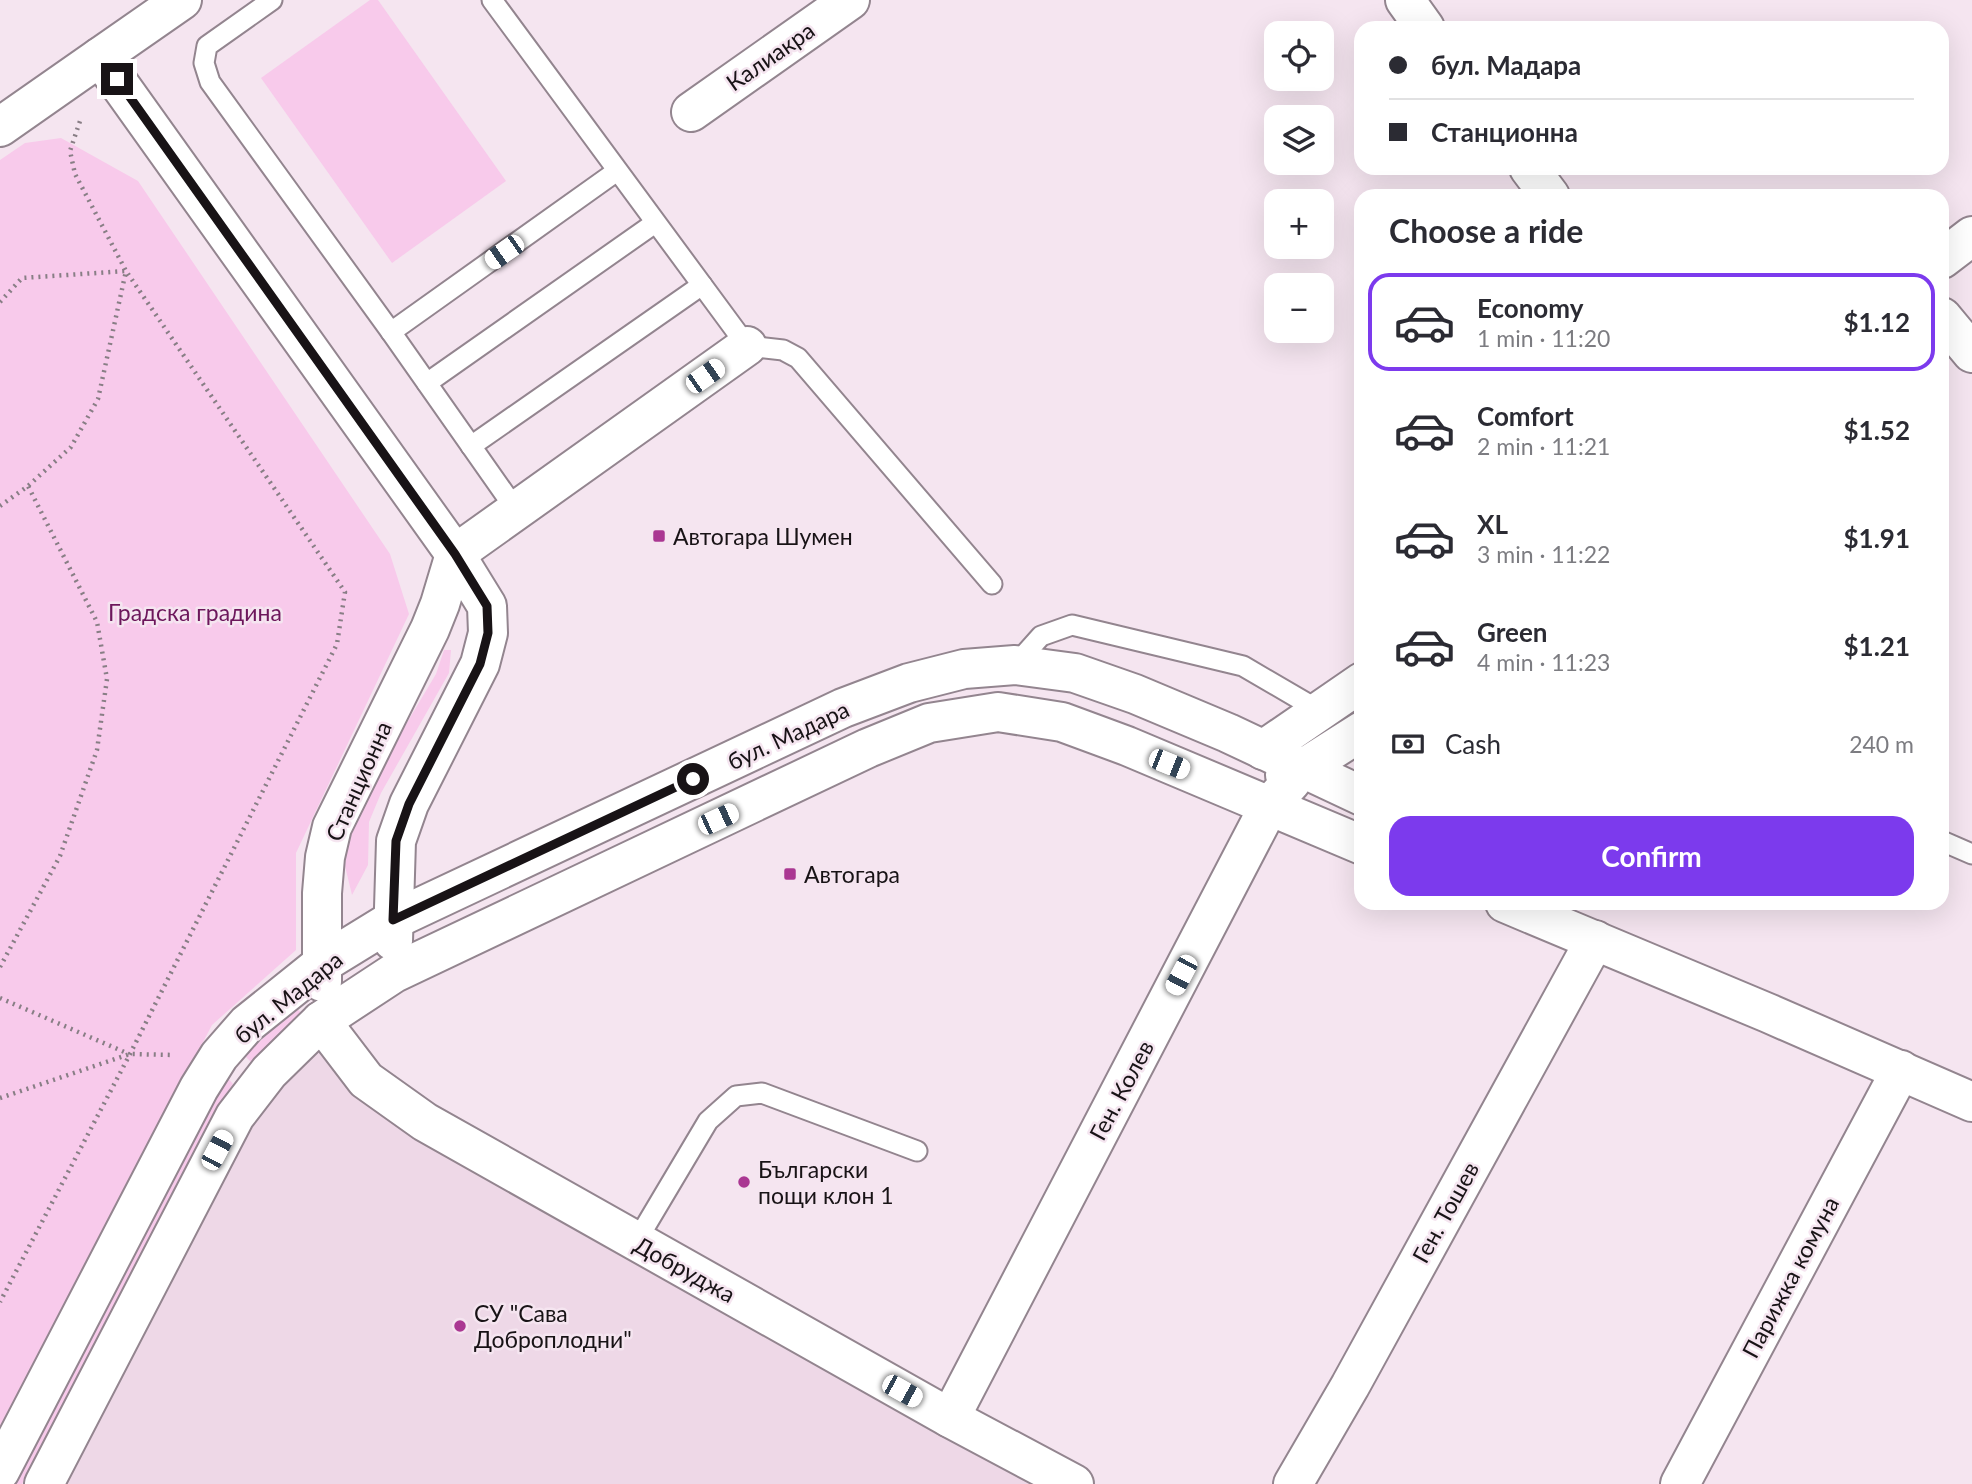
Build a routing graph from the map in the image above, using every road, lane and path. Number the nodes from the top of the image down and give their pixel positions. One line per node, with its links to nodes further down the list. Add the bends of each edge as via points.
1 (182, 0): 5 (street)
2 (272, 0): 17 (lane, via 207,46 204,63 210,82)
3 (492, 0): 9 (lane)
4 (850, 0): 6 (street, Калиакра)
5 (100, 57): 8 (street); 25 (street)
6 (691, 112)
7 (81, 116): 13 (path, via 70,151 75,174)
8 (0, 127)
9 (617, 171): 10 (lane); 17 (lane)
10 (655, 223): 14 (lane); 20 (lane)
11 (1972, 236): 12 (street)
12 (1949, 254)
13 (126, 271): 15 (path, via 22,278); 22 (path, via 98,398 71,447); 47 (path, via 345,592 337,644)
14 (702, 285): 18 (lane); 21 (lane)
15 (0, 302)
16 (1949, 325): 19 (street)
17 (391, 332): 20 (lane)
18 (747, 346): 24 (street); 26 (lane, via 783,350 798,358)
19 (1972, 353)
20 (427, 383): 21 (lane)
21 (471, 446): 24 (lane)
22 (28, 486): 23 (path); 42 (path, via 97,622 107,679 97,750 60,856)
23 (0, 506)
24 (516, 510): 25 (street)
25 (455, 554): 39 (street, via 487,606 488,633 480,664 409,804 396,841); 41 (street, Станционна, via 430,629 332,827 322,893)
26 (992, 584)
27 (1015, 665): 29 (lane, via 1041,636 1072,625 1243,666); 32 (street, бул. Мадара, via 1076,673 1135,694); 39 (street, бул. Мадара, via 964,668 843,708)
28 (1354, 688): 29 (street)
29 (1320, 711): 32 (street)
30 (1354, 737): 31 (street)
31 (1303, 769): 32 (street); 33 (street)
32 (1254, 781): 34 (street); 43 (street, бул. Мадара, via 1062,722 998,712 929,723); 55 (street, Ген. Колев)
33 (1354, 792)
34 (1354, 840)
35 (1949, 844): 36 (lane)
36 (1972, 854)
37 (1522, 910): 40 (street)
38 (1584, 910): 45 (street)
39 (393, 920): 41 (street, бул. Мадара); 43 (street)
40 (1595, 940): 45 (street); 59 (street, Ген. Тошев)
41 (323, 963): 46 (street, Станционна); 48 (street, бул. Мадара, via 247,1024)
42 (0, 967)
43 (394, 973): 46 (street, бул. Мадара)
44 (0, 998): 47 (path)
45 (1768, 1013): 49 (street)
46 (321, 1021): 53 (street, Добруджа, via 366,1080 425,1122); 57 (street, бул. Мадара, via 269,1072 236,1116)
47 (130, 1054): 48 (path); 50 (path); 54 (path)
48 (219, 1056): 56 (street, бул. Мадара)
49 (1900, 1070): 51 (street); 60 (street, Парижка комуна)
50 (0, 1098)
51 (1972, 1102)
52 (917, 1151): 53 (lane, via 762,1093 736,1096 708,1121)
53 (636, 1241): 55 (street, Добруджа)
54 (0, 1302)
55 (950, 1418): 58 (street, Добруджа)
56 (0, 1471)
57 (44, 1484)
58 (1074, 1484)
59 (1293, 1484)
60 (1680, 1484)

